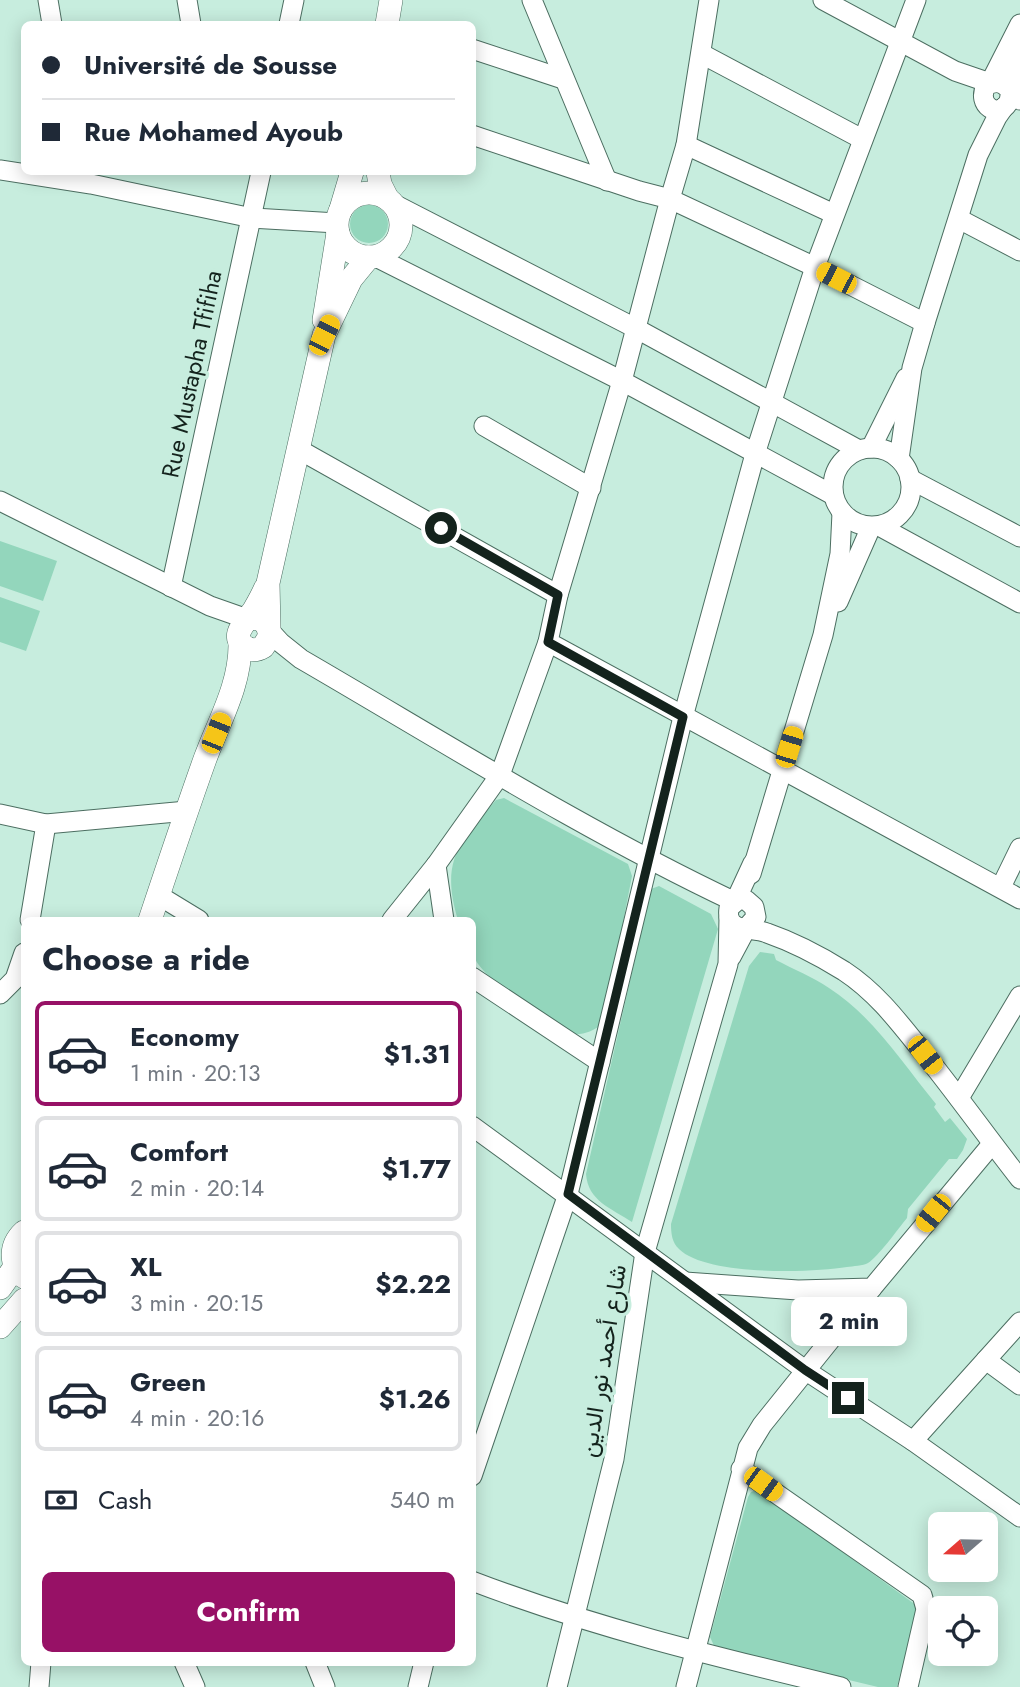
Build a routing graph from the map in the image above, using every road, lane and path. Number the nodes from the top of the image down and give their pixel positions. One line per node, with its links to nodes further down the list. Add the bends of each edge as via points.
1 (48, 0): 8 (street)
2 (187, 0): 9 (street)
3 (294, 0): 10 (street)
4 (532, 0): 15 (street)
5 (709, 0): 14 (street)
6 (822, 0): 12 (street)
7 (916, 0): 12 (street)
8 (52, 21)
9 (190, 21)
10 (290, 21)
11 (1020, 24): 16 (street); 17 (street)
12 (901, 40): 16 (street); 19 (street)
13 (476, 50): 15 (street)
14 (702, 54): 19 (street); 20 (street)
15 (563, 79): 29 (street)
16 (985, 93): 17 (street, via 1004,84); 21 (street)
17 (1012, 103): 21 (street, via 997,117)
18 (476, 136): 29 (street)
19 (862, 139): 32 (street)
20 (686, 145): 30 (street); 32 (street)
21 (978, 155): 34 (street)
22 (0, 170): 23 (street)
23 (21, 172)
24 (56, 175): 28 (street)
25 (260, 175): 33 (street, Rue Mustapha Tfifiha)
26 (351, 175): 35 (main road)
27 (378, 175): 31 (main road)
28 (89, 178): 33 (street)
29 (607, 181): 30 (street)
30 (670, 199): 38 (street); 40 (street)
31 (391, 201): 35 (main road, via 367,193 357,195 348,201); 37 (main road, via 401,225 400,236 386,253); 40 (street)
32 (834, 214): 38 (street)
33 (252, 218): 35 (street); 58 (street, Rue Mustapha Tfifiha)
34 (959, 219): 36 (street); 39 (street)
35 (339, 222): 37 (main road, via 350,250); 41 (main road)
36 (1020, 251)
37 (373, 257): 41 (main road, via 351,279); 43 (street)
38 (814, 267): 39 (street); 44 (street)
39 (925, 323): 42 (street)
40 (637, 329): 43 (street); 44 (street)
41 (324, 335): 46 (main road)
42 (912, 368): 47 (street); 49 (street)
43 (622, 382): 48 (street); 51 (street)
44 (772, 402): 47 (street); 48 (street)
45 (484, 426): 51 (street)
46 (298, 449): 57 (main road); 59 (street)
47 (865, 449): 49 (street, via 886,451); 52 (street, via 840,464 833,479)
48 (755, 454): 52 (street); 66 (street)
49 (899, 459): 50 (street)
50 (910, 479): 55 (street, via 904,509 894,520); 56 (street)
51 (591, 488): 59 (street)
52 (833, 495): 54 (street)
53 (0, 501): 58 (street)
54 (842, 513): 55 (street, via 855,523); 62 (street, via 840,554)
55 (875, 527): 60 (street); 62 (street)
56 (1020, 537)
57 (268, 583): 61 (main road); 63 (main road)
58 (171, 587): 61 (street, via 210,606)
59 (558, 595): 64 (street)
60 (1020, 603)
61 (242, 633): 63 (main road, via 258,618); 65 (main road)
62 (822, 635): 67 (street, شارع أحمد نور الدين)
63 (268, 636): 65 (main road); 68 (street)
64 (548, 642): 66 (street); 68 (street)
65 (236, 683): 69 (main road)
66 (683, 717): 67 (street); 73 (street)
67 (782, 769): 75 (street); 78 (street, شارع أحمد نور الدين, via 753,863 750,889)
68 (500, 775): 73 (street); 74 (street)
69 (187, 811): 71 (street); 76 (main road)
70 (0, 814): 71 (street)
71 (46, 824): 79 (street)
72 (1020, 848): 75 (street)
73 (649, 860): 78 (street); 91 (street)
74 (436, 865): 82 (street); 83 (street)
75 (1001, 887): 77 (street)
76 (158, 895): 80 (main road); 81 (street)
77 (1020, 899)
78 (740, 910): 84 (street, شارع أحمد نور الدين, via 756,917); 85 (street); 87 (street, شارع أحمد نور الدين)
79 (30, 917)
80 (151, 917)
81 (194, 917)
82 (394, 917)
83 (444, 917)
84 (747, 927): 85 (street); 87 (street, شارع أحمد نور الدين)
85 (781, 938): 92 (street, via 868,989)
86 (21, 962): 89 (street, via 15,979)
87 (728, 964): 97 (street, شارع أحمد نور الدين)
88 (476, 980): 91 (street)
89 (0, 994)
90 (1020, 996): 92 (street)
91 (600, 1062): 96 (street)
92 (959, 1098): 94 (street)
93 (476, 1129): 96 (street)
94 (992, 1144): 95 (street); 101 (street)
95 (1020, 1179)
96 (568, 1194): 97 (street); 109 (street)
97 (645, 1252): 99 (street); 113 (street, شارع أحمد نور الدين, via 614,1459)
98 (13, 1259): 100 (main road)
99 (685, 1282): 101 (street, via 798,1290); 106 (street)
100 (0, 1288)
101 (872, 1288): 106 (street)
102 (21, 1303): 104 (main road)
103 (1020, 1322): 105 (street)
104 (0, 1327)
105 (986, 1360): 107 (street); 108 (street)
106 (805, 1370): 108 (street); 110 (street, via 762,1424)
107 (1020, 1385)
108 (912, 1441): 111 (street)
109 (476, 1459)
110 (741, 1469): 114 (street); 126 (street, via 922,1595 926,1609)
111 (1020, 1517)
112 (476, 1583): 113 (street)
113 (576, 1616): 114 (street); 123 (street, شارع أحمد نور الدين)
114 (695, 1651): 124 (street); 125 (street)
115 (41, 1666): 119 (street)
116 (186, 1666): 120 (street)
117 (316, 1666): 121 (street)
118 (423, 1666): 122 (street)
119 (39, 1687)
120 (195, 1687)
121 (325, 1687)
122 (418, 1687)
123 (557, 1687)
124 (686, 1687)
125 (841, 1687)
126 (908, 1687)

